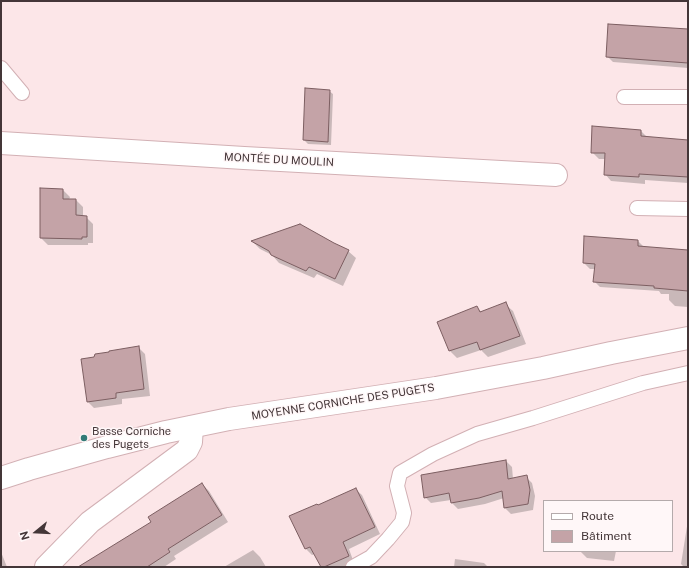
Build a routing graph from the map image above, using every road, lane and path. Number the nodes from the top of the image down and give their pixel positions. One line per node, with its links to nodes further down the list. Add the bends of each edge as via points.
1 (1, 68): 2 (lane)
2 (22, 93)
3 (624, 97): 4 (lane)
4 (688, 97)
5 (1, 144): 6 (street, MONTÉE DU MOULIN)
6 (556, 175)
7 (637, 208): 8 (lane)
8 (688, 209)
9 (688, 338): 11 (street, MOYENNE CORNICHE DES PUGETS, via 436,388)
10 (688, 373): 14 (lane, via 643,382 478,434 433,454 400,473 397,486 404,513 402,522 371,557)
11 (192, 427): 12 (street, MOYENNE CORNICHE DES PUGETS, via 107,447); 13 (street, via 191,442 186,450 90,522)
12 (1, 478)
13 (46, 567)
14 (353, 567)

